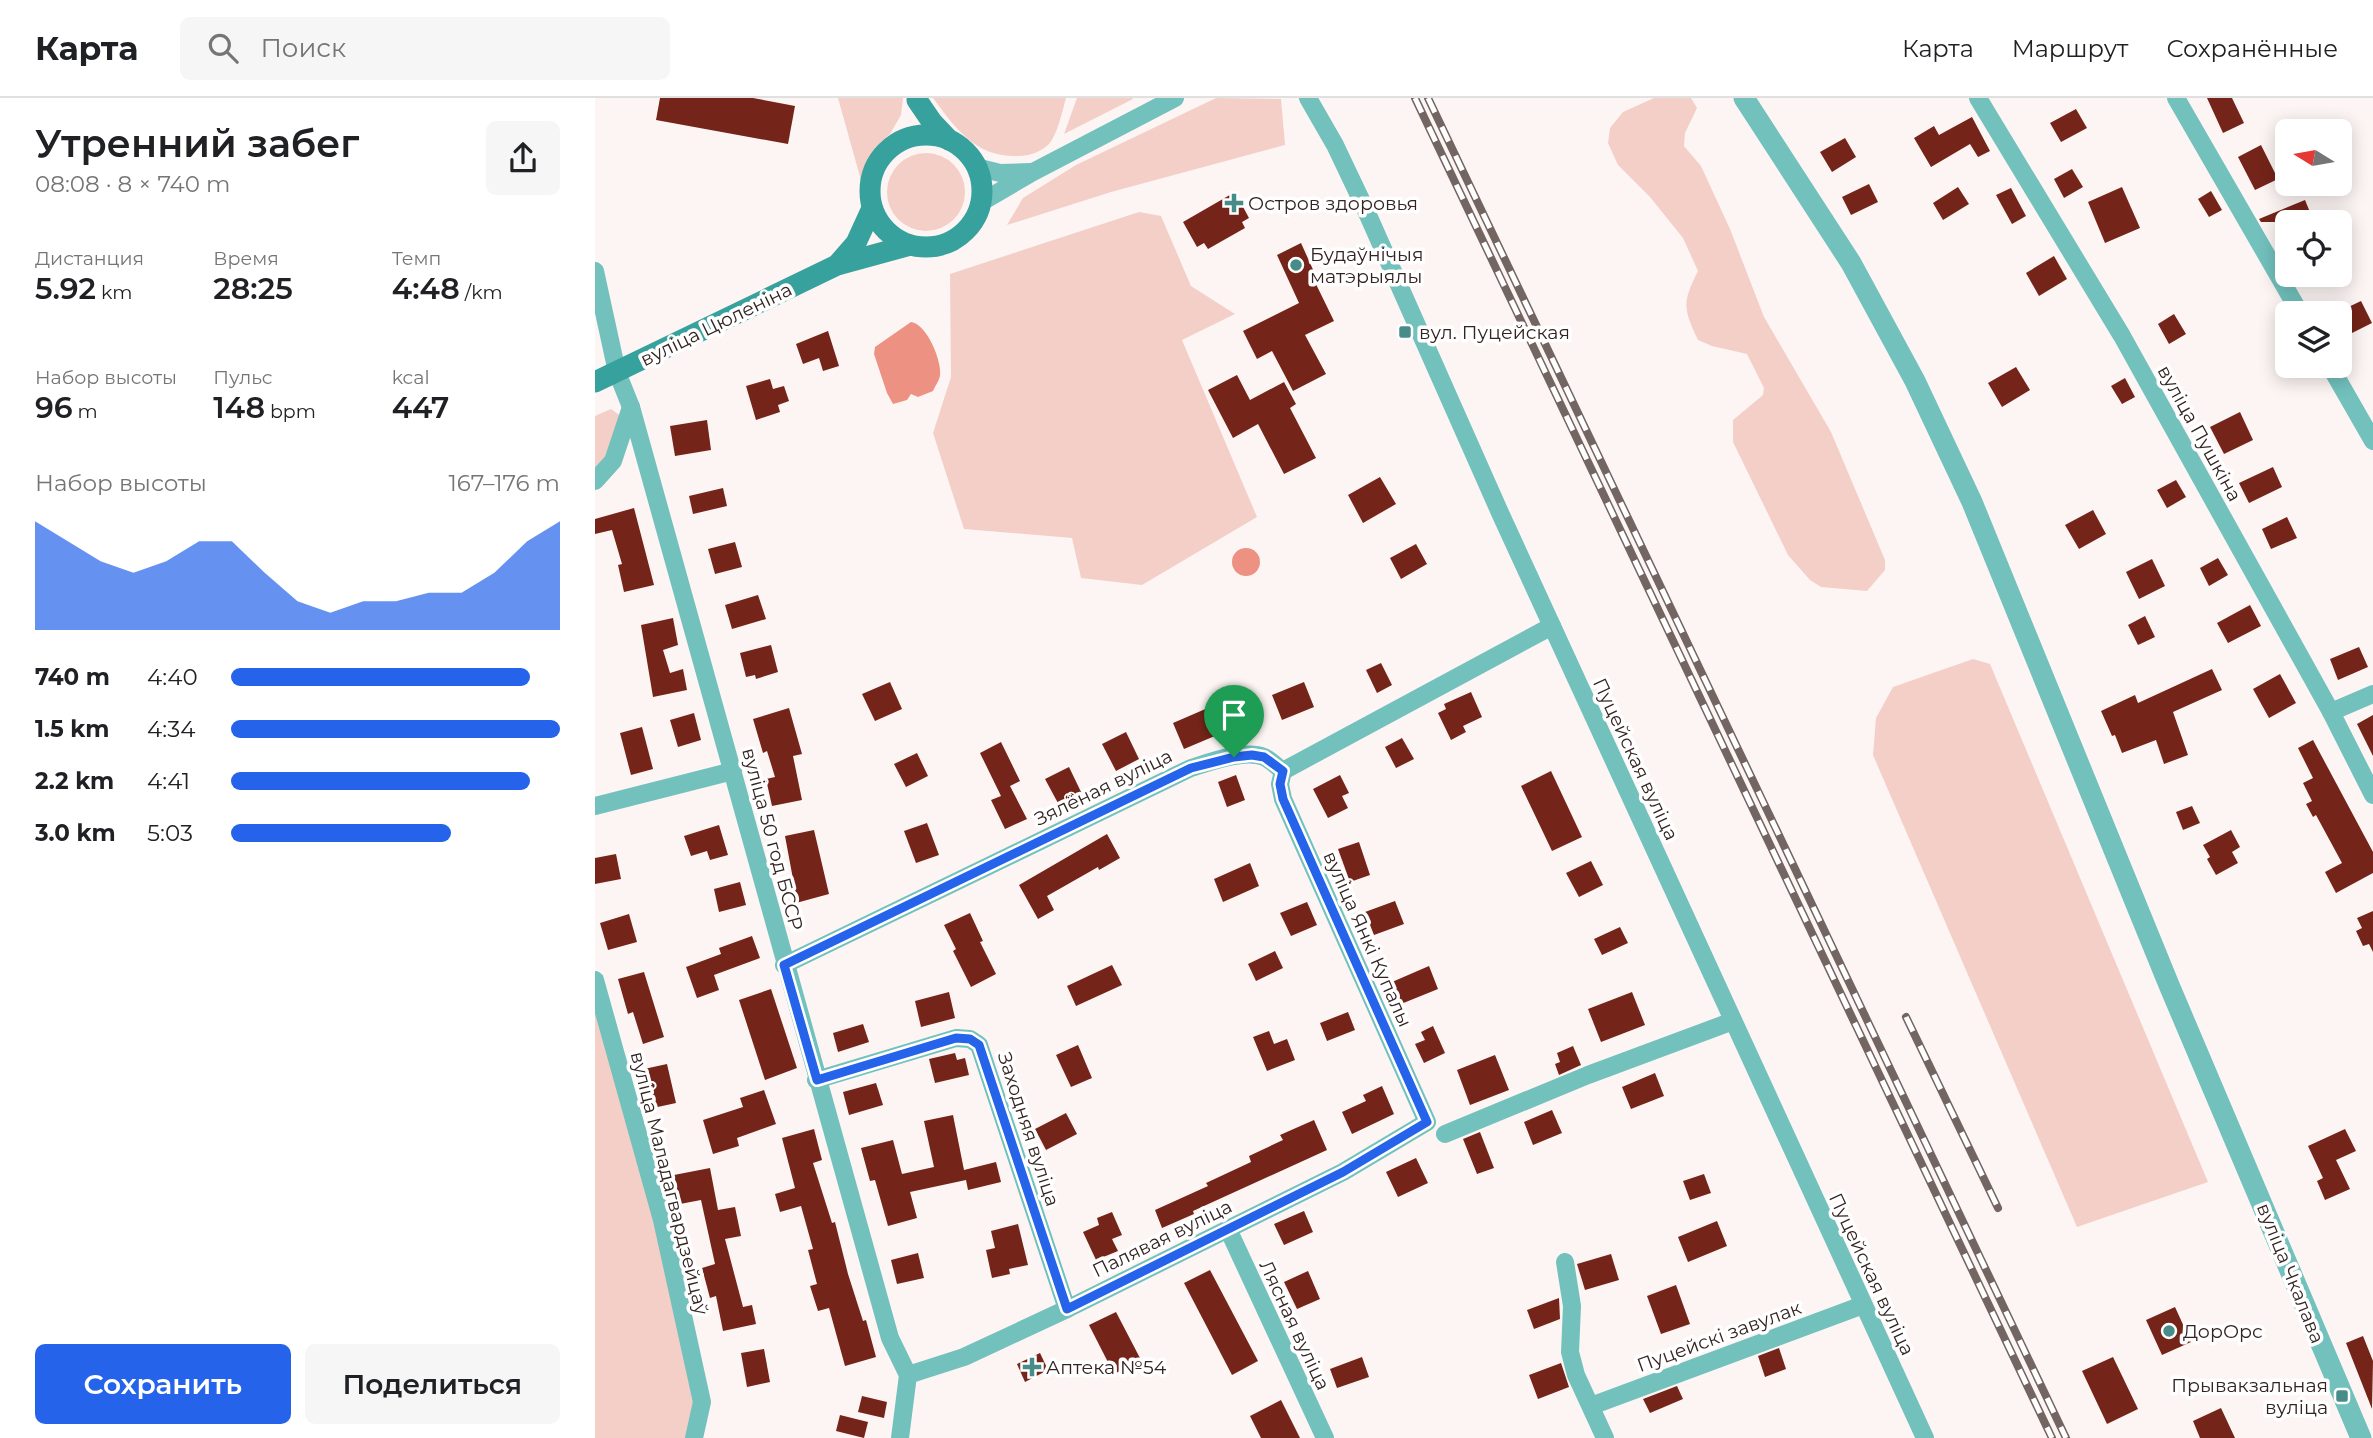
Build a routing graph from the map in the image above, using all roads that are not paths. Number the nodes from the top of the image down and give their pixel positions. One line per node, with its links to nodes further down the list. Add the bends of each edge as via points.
1 (1175, 98): 10 (street, вуліца Цюленіна)
2 (1308, 98): 23 (street, Пуцейская вуліца, via 1364,206)
3 (1744, 98): 47 (street, вуліца Чкалава, via 1851,263 1961,478)
4 (1978, 98): 25 (street, вуліца Пушкіна, via 2122,336)
5 (2176, 98): 16 (street)
6 (917, 99): 7 (main road); 8 (main road, вуліца Цюленіна, via 911,124)
7 (949, 141): 8 (main road, via 914,136); 9 (main road, via 965,151)
8 (897, 143): 12 (main road, вуліца Цюленіна, via 873,171)
9 (976, 167): 10 (street, вуліца Цюленіна, via 1000,173); 11 (main road)
10 (1033, 172): 11 (street, вуліца Цюленіна)
11 (980, 203): 13 (main road, вуліца Цюленіна, via 962,234 946,244)
12 (872, 208): 13 (main road, via 893,237); 14 (main road, вуліца Цюленіна, via 856,243)
13 (910, 245): 14 (main road, вуліца Цюленіна)
14 (837, 265): 17 (main road, вуліца Цюленіна)
15 (595, 271): 17 (street, вуліца 50 год БССР)
16 (2293, 301)
17 (617, 372): 19 (main road, вуліца Цюленіна); 20 (street, вуліца 50 год БССР)
18 (2337, 378): 21 (street)
19 (595, 382)
20 (631, 407): 22 (street, via 613,461); 26 (street, вуліца 50 год БССР)
21 (2373, 441)
22 (595, 481)
23 (1552, 626): 27 (street); 32 (street, Пуцейская вуліца)
24 (2373, 694): 25 (street)
25 (2331, 712): 28 (street, вуліца Пушкіна)
26 (733, 771): 29 (street); 30 (street, вуліца 50 год БССР)
27 (1283, 771): 30 (street, Зялёная вуліца, via 1264,757 1252,755 1191,768); 34 (street, вуліца Янкі Купалы, via 1283,799)
28 (2373, 795)
29 (595, 806)
30 (784, 965): 33 (street, вуліца 50 год БССР)
31 (595, 980): 42 (street, вуліца Маладагвардзейцаў, via 662,1220 702,1402)
32 (1733, 1021): 35 (street); 38 (street, Пуцейская вуліца)
33 (817, 1080): 39 (street, Заходняя вуліца, via 956,1038 979,1045); 40 (street, вуліца 50 год БССР, via 890,1338)
34 (1427, 1122): 36 (street, Палявая вуліца, via 1343,1172)
35 (1445, 1134)
36 (1228, 1229): 39 (street, Палявая вуліца); 44 (street, Лясная вуліца)
37 (1565, 1262): 41 (street, via 1572,1306 1570,1352)
38 (1863, 1305): 41 (street, Пуцейскі завулак); 46 (street, Пуцейская вуліца)
39 (1067, 1309): 40 (street, Палявая вуліца, via 964,1357)
40 (908, 1375): 43 (street)
41 (1591, 1406): 45 (street)
42 (694, 1438)
43 (900, 1438)
44 (1325, 1438)
45 (1605, 1438)
46 (1924, 1438)
47 (2361, 1438)

